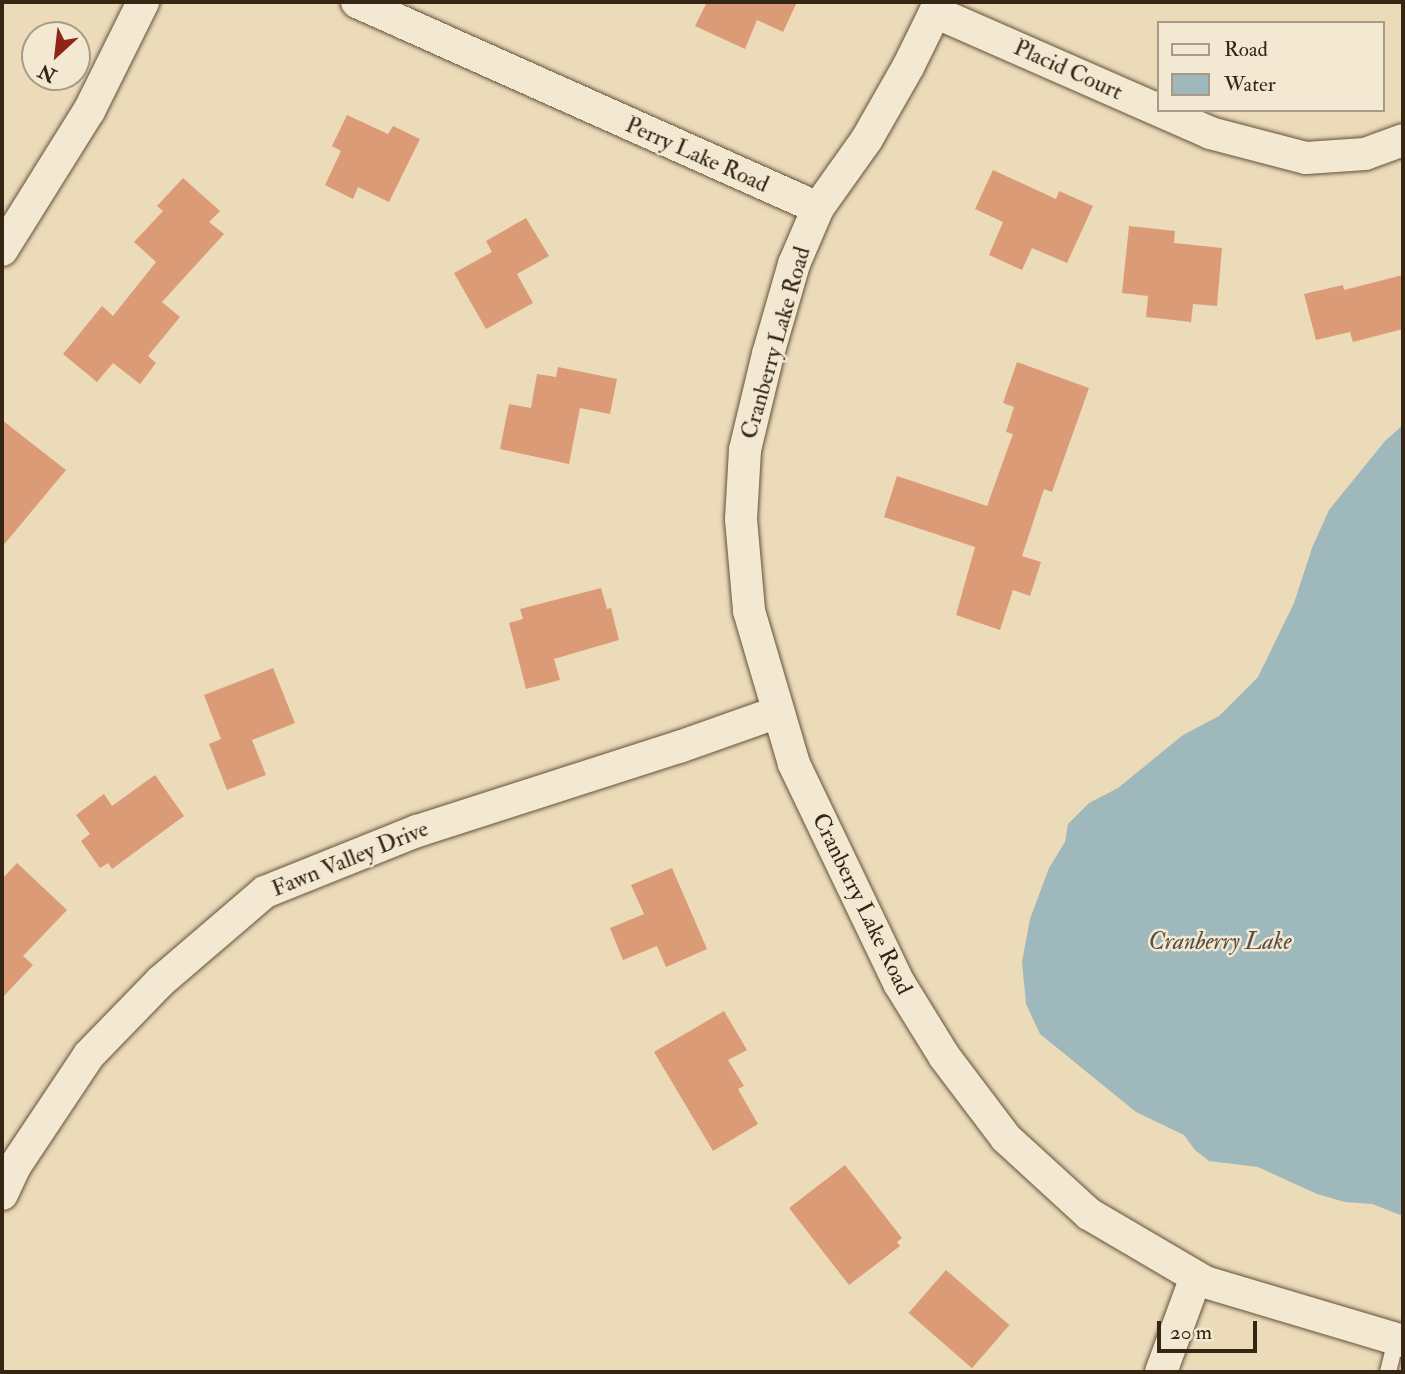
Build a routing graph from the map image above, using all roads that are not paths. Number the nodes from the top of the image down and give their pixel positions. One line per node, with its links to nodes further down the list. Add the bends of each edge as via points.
1 (143, 2): 8 (street, via 89,111)
2 (356, 2): 7 (street, Perry Lake Road)
3 (937, 7): 4 (street, Placid Court); 7 (street, via 867,139)
4 (1156, 108)
5 (1164, 112): 6 (street, Placid Court, via 1210,133 1306,158 1365,154)
6 (1403, 140)
7 (818, 208): 9 (street, Cranberry Lake Road, via 794,264 745,450 741,519 749,611)
8 (2, 250)
9 (778, 712): 10 (street, Fawn Valley Drive, via 417,831 265,892 161,981 89,1055 15,1166); 11 (street, Cranberry Lake Road, via 794,764 848,881 899,983 944,1056 1006,1138 1090,1214)
10 (2, 1194)
11 (1196, 1276): 12 (street, Cranberry Lake Road); 13 (street)
12 (1400, 1341): 14 (lane)
13 (1161, 1372)
14 (1388, 1372)

